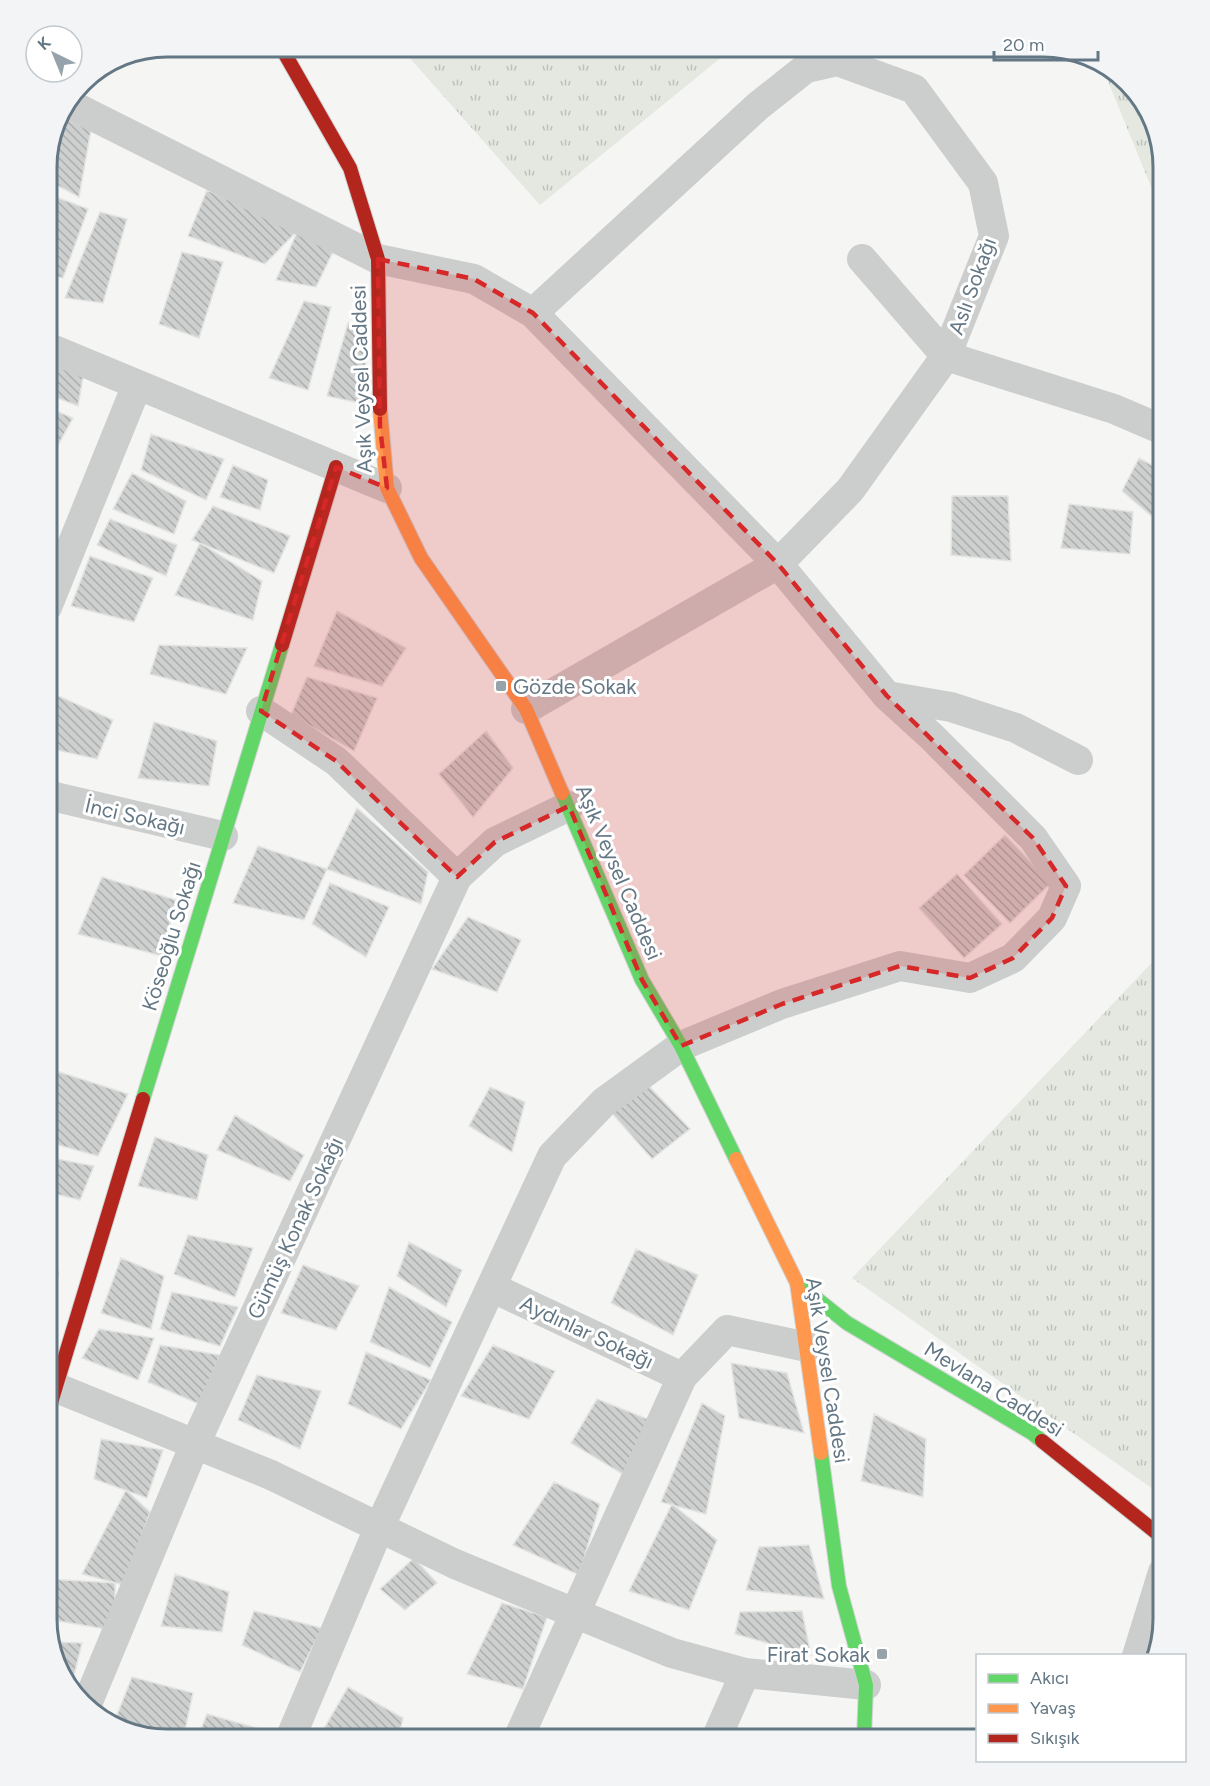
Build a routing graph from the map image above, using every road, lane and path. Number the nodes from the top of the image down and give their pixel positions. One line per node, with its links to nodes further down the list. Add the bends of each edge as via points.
1 (287, 57): 3 (street, Aşık Veysel Caddesi, via 350,168)
2 (75, 107): 3 (street)
3 (378, 259): 5 (street, via 474,279); 11 (street, Aşık Veysel Caddesi, via 380,426)
4 (862, 259): 7 (street)
5 (533, 313): 7 (street, Aslı Sokağı, via 758,106 806,68 837,61 914,89 982,183 994,236); 12 (street)
6 (57, 351): 8 (street)
7 (946, 356): 9 (street, via 1114,409); 12 (street, Aslı Sokağı, via 850,490)
8 (138, 385): 10 (street); 13 (street)
9 (1153, 425)
10 (336, 467): 11 (street); 16 (street, Köseoğlu Sokağı)
11 (387, 488): 15 (street, Aşık Veysel Caddesi, via 421,558)
12 (778, 564): 14 (street); 15 (street, Aslı Sokağı)
13 (57, 583)
14 (888, 696): 17 (street, via 951,708 1016,728); 22 (street, via 1033,838 1066,886 1052,918 1013,958 970,978 900,966 782,1004)
15 (526, 709): 19 (street, Aşık Veysel Caddesi)
16 (261, 711): 20 (street, Köseoğlu Sokağı); 21 (street, via 336,761)
17 (1078, 760)
18 (57, 797): 20 (street, İnci Sokağı)
19 (568, 806): 21 (street, Gümüş Konak Sokağı, via 495,842); 22 (street, Aşık Veysel Caddesi, via 642,980)
20 (223, 837): 26 (street, Köseoğlu Sokağı)
21 (457, 876): 29 (street, Gümüş Konak Sokağı)
22 (681, 1046): 23 (street, Aşık Veysel Caddesi); 24 (street, via 603,1102 552,1156)
23 (797, 1282): 25 (street, Aşık Veysel Caddesi); 31 (street, Mevlana Caddesi, via 847,1323 1032,1433)
24 (491, 1287): 27 (street, Aydınlar Sokağı); 30 (street)
25 (807, 1347): 27 (street, via 727,1330); 36 (street, Aşık Veysel Caddesi, via 839,1586)
26 (57, 1366)
27 (682, 1377): 33 (street)
28 (57, 1387): 29 (street)
29 (195, 1444): 30 (street, via 271,1475); 37 (street, Gümüş Konak Sokağı)
30 (380, 1528): 33 (street); 38 (street)
31 (1153, 1529)
32 (1153, 1606): 34 (street)
33 (574, 1613): 35 (street, via 672,1653); 39 (street)
34 (1138, 1654)
35 (745, 1673): 36 (street); 40 (street)
36 (866, 1685): 41 (street, Aşık Veysel Caddesi)
37 (90, 1698)
38 (294, 1729)
39 (522, 1729)
40 (720, 1729)
41 (864, 1729)

